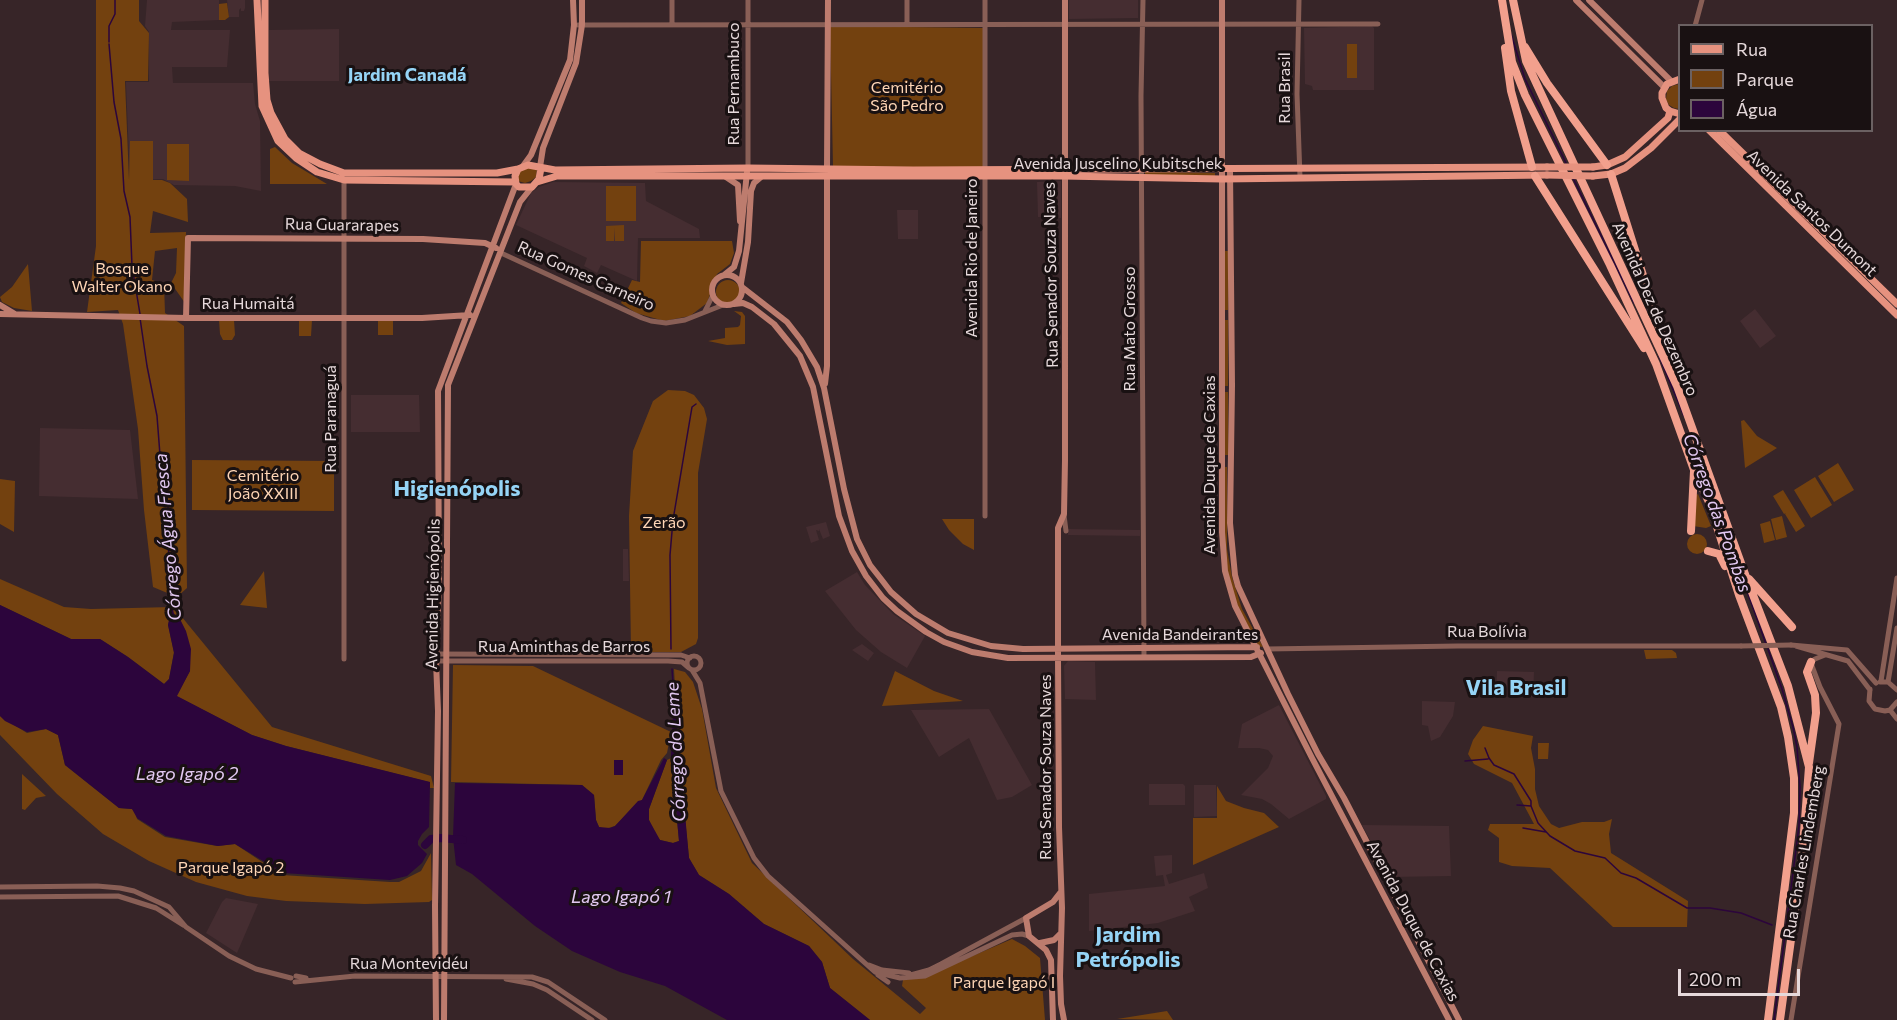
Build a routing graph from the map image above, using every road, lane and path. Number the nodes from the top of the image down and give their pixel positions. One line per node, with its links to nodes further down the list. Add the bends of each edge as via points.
1 (265, 0): 34 (main road)
2 (573, 0): 28 (main road)
3 (582, 0): 29 (main road)
4 (672, 0): 30 (street)
5 (748, 0): 31 (street, Rua Pernambuco)
6 (828, 0): 32 (main road)
7 (907, 0): 20 (street)
8 (985, 0): 21 (street, Avenida Rio de Janeiro)
9 (1065, 0): 22 (main road, Rua Senador Souza Naves)
10 (1143, 0): 23 (street, Rua Mato Grosso)
11 (1222, 0): 24 (main road, Avenida Duque de Caxias)
12 (1299, 0): 25 (street, Rua Brasil)
13 (1502, 0): 19 (highway, Avenida Dez de Dezembro)
14 (1513, 0): 35 (highway, Avenida Dez de Dezembro)
15 (1576, 0): 39 (main road)
16 (1589, 0): 38 (main road)
17 (1702, 0): 27 (street)
18 (257, 4): 33 (main road); 34 (main road)
19 (1504, 19): 59 (highway, via 1507,71); 97 (highway, Avenida Dez de Dezembro, via 1512,62 1525,96)
20 (907, 24): 21 (street); 32 (street)
21 (985, 24): 22 (street); 61 (street, Avenida Rio de Janeiro)
22 (1065, 24): 23 (street); 62 (main road, Rua Senador Souza Naves)
23 (1142, 24): 24 (street); 52 (street, Rua Mato Grosso)
24 (1222, 24): 25 (street); 57 (main road, Avenida Duque de Caxias)
25 (1299, 24): 26 (street); 53 (street, Rua Brasil)
26 (1378, 24)
27 (1696, 24)
28 (573, 25): 29 (street); 49 (main road, via 570,60 531,155)
29 (582, 25): 30 (street); 50 (main road, via 576,63 543,148)
30 (672, 25): 31 (street)
31 (748, 25): 32 (street); 51 (street, Rua Pernambuco)
32 (828, 25): 60 (main road)
33 (257, 26): 36 (main road, via 262,31); 46 (main road, via 262,106 278,141)
34 (265, 26): 36 (main road)
35 (1520, 38): 48 (highway, via 1546,83); 98 (highway, Avenida Dez de Dezembro, via 1539,91)
36 (265, 74): 46 (main road, via 271,113)
37 (1678, 79): 38 (main road)
38 (1671, 81): 39 (main road)
39 (1664, 87): 40 (main road, via 1663,103)
40 (1670, 111): 41 (main road); 45 (main road, Avenida Juscelino Kubitschek, via 1668,118)
41 (1678, 113)
42 (1678, 121): 47 (main road, Avenida Juscelino Kubitschek)
43 (1711, 132): 94 (main road, Avenida Santos Dumont)
44 (1721, 132): 86 (main road, Avenida Santos Dumont)
45 (1633, 151): 47 (main road); 48 (main road, Avenida Juscelino Kubitschek)
46 (298, 155): 64 (main road, via 344,173); 75 (main road, via 317,172)
47 (1639, 158): 63 (main road, Avenida Juscelino Kubitschek)
48 (1607, 165): 59 (main road, Avenida Juscelino Kubitschek, bridge, via 1546,167); 63 (main road)
49 (520, 168): 50 (main road); 64 (main road); 76 (main road)
50 (541, 168): 51 (main road, Avenida Juscelino Kubitschek); 77 (main road)
51 (748, 168): 60 (main road, Avenida Juscelino Kubitschek); 66 (main road)
52 (1143, 168): 56 (main road, Avenida Juscelino Kubitschek); 57 (main road, Avenida Juscelino Kubitschek); 72 (street, Rua Mato Grosso)
53 (1301, 168): 54 (main road, Avenida Juscelino Kubitschek); 58 (main road, Avenida Juscelino Kubitschek); 68 (street, Rua Brasil)
54 (1447, 168): 55 (main road, Avenida Juscelino Kubitschek); 69 (main road)
55 (1471, 168): 59 (main road, Avenida Juscelino Kubitschek); 70 (main road)
56 (1131, 169): 62 (main road, Avenida Juscelino Kubitschek); 71 (main road)
57 (1222, 169): 58 (main road, Avenida Juscelino Kubitschek); 74 (main road, Avenida Duque de Caxias)
58 (1230, 169): 73 (main road, Avenida Duque de Caxias)
59 (1533, 172): 63 (main road, Avenida Juscelino Kubitschek, bridge, via 1547,176); 70 (main road, Avenida Juscelino Kubitschek); 97 (highway)
60 (827, 173): 61 (main road, Avenida Juscelino Kubitschek); 67 (main road, Avenida Juscelino Kubitschek); 99 (main road)
61 (986, 173): 62 (main road, Avenida Juscelino Kubitschek); 102 (street, Avenida Rio de Janeiro)
62 (1064, 173): 71 (main road, Avenida Juscelino Kubitschek); 101 (main road, Rua Senador Souza Naves)
63 (1611, 174): 98 (highway)
64 (446, 176): 75 (main road); 76 (main road)
65 (726, 177): 66 (main road, Avenida Juscelino Kubitschek); 77 (main road, Avenida Juscelino Kubitschek, via 557,176); 78 (main road, via 738,185)
66 (746, 177): 67 (main road, Avenida Juscelino Kubitschek); 78 (main road)
67 (761, 177): 83 (main road, via 751,190)
68 (1300, 177): 69 (main road, Avenida Juscelino Kubitschek); 73 (main road, Avenida Juscelino Kubitschek)
69 (1444, 177): 70 (main road, Avenida Juscelino Kubitschek)
70 (1466, 177)
71 (1126, 178): 72 (main road, Avenida Juscelino Kubitschek)
72 (1143, 178): 74 (main road, Avenida Juscelino Kubitschek); 117 (street, Rua Mato Grosso)
73 (1231, 178): 74 (main road, Avenida Juscelino Kubitschek); 119 (main road, Avenida Duque de Caxias, via 1230,532 1238,586)
74 (1222, 179): 120 (main road, Avenida Duque de Caxias, via 1222,553 1234,606)
75 (344, 180): 79 (street, Rua Paranaguá)
76 (515, 183): 77 (main road, via 519,187); 80 (main road, Avenida Higienópolis)
77 (535, 185): 81 (main road, Avenida Higienópolis, via 520,202)
78 (741, 230): 82 (main road, via 736,261)
79 (344, 240): 80 (main road, Rua Guararapes, via 423,239); 95 (main road, Rua Guararapes, via 188,238); 96 (street, Rua Paranaguá)
80 (494, 246): 81 (main road, Rua Gomes Carneiro); 93 (main road, Avenida Higienópolis)
81 (501, 253): 89 (street, Rua Gomes Carneiro, via 642,318 674,322); 91 (main road, Avenida Higienópolis)
82 (724, 276): 83 (main road, via 736,278); 84 (main road, via 715,281)
83 (742, 285): 85 (main road, via 741,297); 99 (main road, Avenida Bandeirantes, via 794,331 817,367)
84 (713, 296): 88 (main road); 89 (street)
85 (734, 304): 88 (main road); 110 (main road, Avenida Bandeirantes, via 747,304 763,315 800,356 813,387 846,536 866,576)
86 (1897, 304)
87 (0, 305): 92 (main road, Rua Humaitá)
88 (723, 305): 89 (street, Rua Gomes Carneiro)
89 (705, 311)
90 (0, 314): 92 (main road, Rua Humaitá)
91 (477, 314): 93 (main road, Rua Humaitá); 124 (main road, Avenida Higienópolis, via 448,385)
92 (19, 315): 95 (main road, Rua Humaitá)
93 (468, 315): 96 (main road, Rua Humaitá); 123 (main road, Avenida Higienópolis, via 438,391 440,584)
94 (1897, 315)
95 (186, 318): 96 (main road, Rua Humaitá)
96 (344, 318): 128 (street, Rua Paranaguá)
97 (1656, 364): 100 (highway, Avenida Dez de Dezembro)
98 (1677, 386): 106 (highway, Avenida Dez de Dezembro)
99 (824, 388): 109 (main road, Avenida Bandeirantes, via 853,528 870,565)
100 (1694, 470): 104 (highway); 108 (highway, Avenida Dez de Dezembro, via 1709,502)
101 (1064, 514): 103 (street, Rua Senador Souza Naves); 116 (main road, Rua Senador Souza Naves, via 1058,528)
102 (985, 516)
103 (1066, 531)
104 (1691, 531)
105 (1708, 551): 108 (highway, via 1719,554)
106 (1745, 574): 112 (highway); 139 (highway, Avenida Dez de Dezembro, via 1788,686)
107 (1897, 578): 132 (street)
108 (1739, 595): 174 (highway, Avenida Dez de Dezembro, via 1781,707 1794,778 1794,813)
109 (904, 604): 110 (main road); 111 (main road, Avenida Bandeirantes)
110 (897, 611): 114 (main road, Avenida Bandeirantes)
111 (930, 624): 114 (main road); 118 (main road, Avenida Bandeirantes, via 975,643)
112 (1792, 627)
113 (1897, 628): 134 (street)
114 (926, 632): 126 (main road, Avenida Bandeirantes, via 972,652)
115 (1791, 645): 119 (street, Rua Bolívia, bridge); 121 (street); 132 (street, via 1847,650)
116 (1059, 648): 117 (main road, Avenida Bandeirantes); 118 (main road, Avenida Bandeirantes); 127 (main road, Rua Senador Souza Naves)
117 (1144, 648): 120 (main road, Avenida Bandeirantes); 122 (street, Rua Mato Grosso)
118 (1023, 649): 126 (main road)
119 (1267, 649): 120 (main road, Avenida Bandeirantes); 138 (main road, Avenida Duque de Caxias)
120 (1258, 651): 122 (main road, Avenida Bandeirantes, via 1251,657); 138 (main road, Avenida Duque de Caxias)
121 (1825, 656): 129 (street); 135 (street, via 1848,661)
122 (1144, 657): 127 (main road, Avenida Bandeirantes)
123 (436, 658): 124 (street, Rua Aminthas de Barros); 140 (main road, Avenida Higienópolis)
124 (446, 658): 125 (street, Rua Aminthas de Barros); 131 (street, Rua Aminthas de Barros, via 668,660 682,662); 140 (main road, Avenida Higienópolis)
125 (690, 658): 130 (street, via 699,658); 131 (street)
126 (1024, 658): 127 (main road, Avenida Bandeirantes)
127 (1058, 658): 144 (main road, Rua Senador Souza Naves)
128 (344, 659)
129 (1811, 662): 139 (highway, via 1807,672 1816,713); 176 (street, Rua Charles Lindemberg, via 1839,724)
130 (701, 665): 131 (street, via 697,670); 133 (street)
131 (691, 669): 133 (street)
132 (1878, 682): 134 (street); 135 (street)
133 (700, 683): 157 (street, via 721,791 754,858 768,876)
134 (1892, 685)
135 (1870, 690): 136 (street, via 1869,701 1875,709 1885,711)
136 (1895, 706): 137 (street)
137 (1897, 719)
138 (1313, 753): 141 (main road, Avenida Duque de Caxias); 142 (main road, Avenida Duque de Caxias, via 1344,798)
139 (1809, 767): 175 (highway, Avenida Dez de Dezembro, via 1803,859)
140 (442, 768): 161 (main road, Avenida Higienópolis, via 444,906); 161 (main road, Avenida Higienópolis, via 435,906)
141 (1360, 849): 142 (main road, via 1366,849); 155 (main road, Avenida Duque de Caxias)
142 (1379, 867): 156 (main road, Avenida Duque de Caxias)
143 (0, 887): 149 (street, Rua Montevidéu, via 127,889 170,907)
144 (1061, 893): 146 (main road); 147 (main road, Rua Senador Souza Naves)
145 (0, 897): 149 (street, via 118,896 156,908)
146 (1042, 908): 147 (main road); 148 (main road)
147 (1056, 913): 150 (main road, Rua Senador Souza Naves)
148 (1026, 918): 151 (main road); 153 (street)
149 (186, 927): 161 (street, Rua Montevidéu, via 237,961 294,979)
150 (1060, 934): 152 (main road, via 1054,940); 171 (main road, Rua Senador Souza Naves)
151 (1029, 936): 152 (main road); 154 (street, via 1012,935)
152 (1040, 943): 170 (main road, via 1051,960)
153 (981, 944): 154 (street); 158 (street)
154 (993, 944): 160 (street)
155 (1412, 949): 156 (main road); 172 (main road, Avenida Duque de Caxias)
156 (1425, 956): 173 (main road, Avenida Duque de Caxias)
157 (865, 962): 159 (street, via 882,970); 164 (street)
158 (941, 964): 159 (street); 160 (street)
159 (913, 974): 164 (street)
160 (925, 976): 164 (street)
161 (440, 977): 163 (street, Rua Montevidéu); 166 (main road, Avenida Higienópolis); 167 (main road, Avenida Higienópolis)
162 (534, 977): 163 (street); 165 (street); 169 (street)
163 (515, 979): 165 (street)
164 (890, 979)
165 (533, 984): 168 (street)
166 (436, 1020)
167 (444, 1020)
168 (592, 1020)
169 (605, 1020)
170 (1053, 1020)
171 (1064, 1020)
172 (1449, 1020)
173 (1459, 1020)
174 (1768, 1020)
175 (1780, 1020)
176 (1791, 1020)

